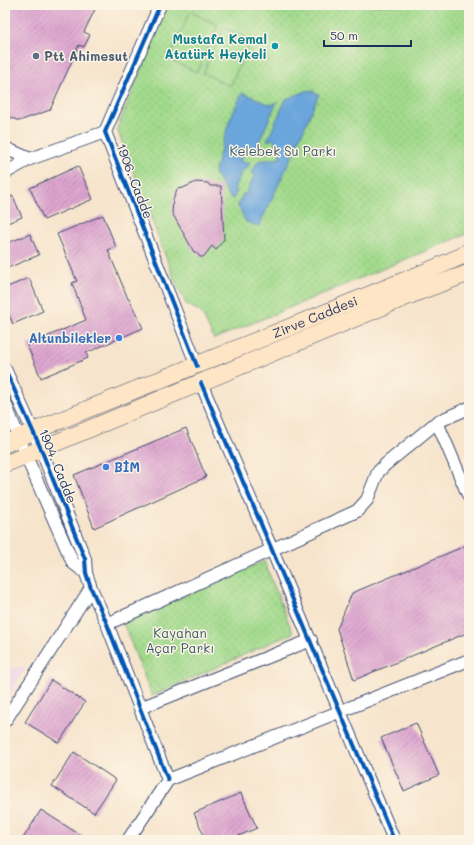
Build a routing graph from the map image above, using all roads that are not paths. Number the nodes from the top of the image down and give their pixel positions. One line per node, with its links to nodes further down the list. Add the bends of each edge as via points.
1 (160, 5): 2 (street, 1906. Cadde)
2 (104, 132): 4 (street); 8 (street, 1906. Cadde)
3 (5, 148): 4 (street)
4 (30, 159): 5 (street)
5 (5, 173)
6 (469, 251): 8 (main road, Zirve Caddesi, via 430,270)
7 (469, 273): 10 (main road, Zirve Caddesi)
8 (196, 366): 14 (main road, Zirve Caddesi)
9 (5, 369): 14 (street, 1904. Cadde)
10 (201, 383): 15 (main road, Zirve Caddesi); 18 (street)
11 (5, 403): 14 (street, 1904. Cadde)
12 (469, 408): 13 (street)
13 (437, 422): 17 (street); 18 (street, via 378,472 367,500 357,511)
14 (19, 438): 15 (street, 1904. Cadde); 15 (street, 1904. Cadde)
15 (33, 452): 16 (main road, Zirve Caddesi); 19 (street, 1904. Cadde, via 84,559); 19 (street, 1904. Cadde, via 74,563)
16 (5, 464)
17 (469, 497)
18 (272, 550): 21 (street); 22 (street)
19 (86, 573): 20 (street)
20 (91, 588): 21 (street); 26 (street)
21 (107, 624): 24 (street)
22 (311, 640): 24 (street); 25 (street)
23 (469, 660): 25 (street)
24 (140, 708): 27 (street)
25 (341, 712): 27 (street); 29 (street)
26 (5, 720)
27 (168, 780): 28 (street)
28 (128, 840)
29 (394, 840)

